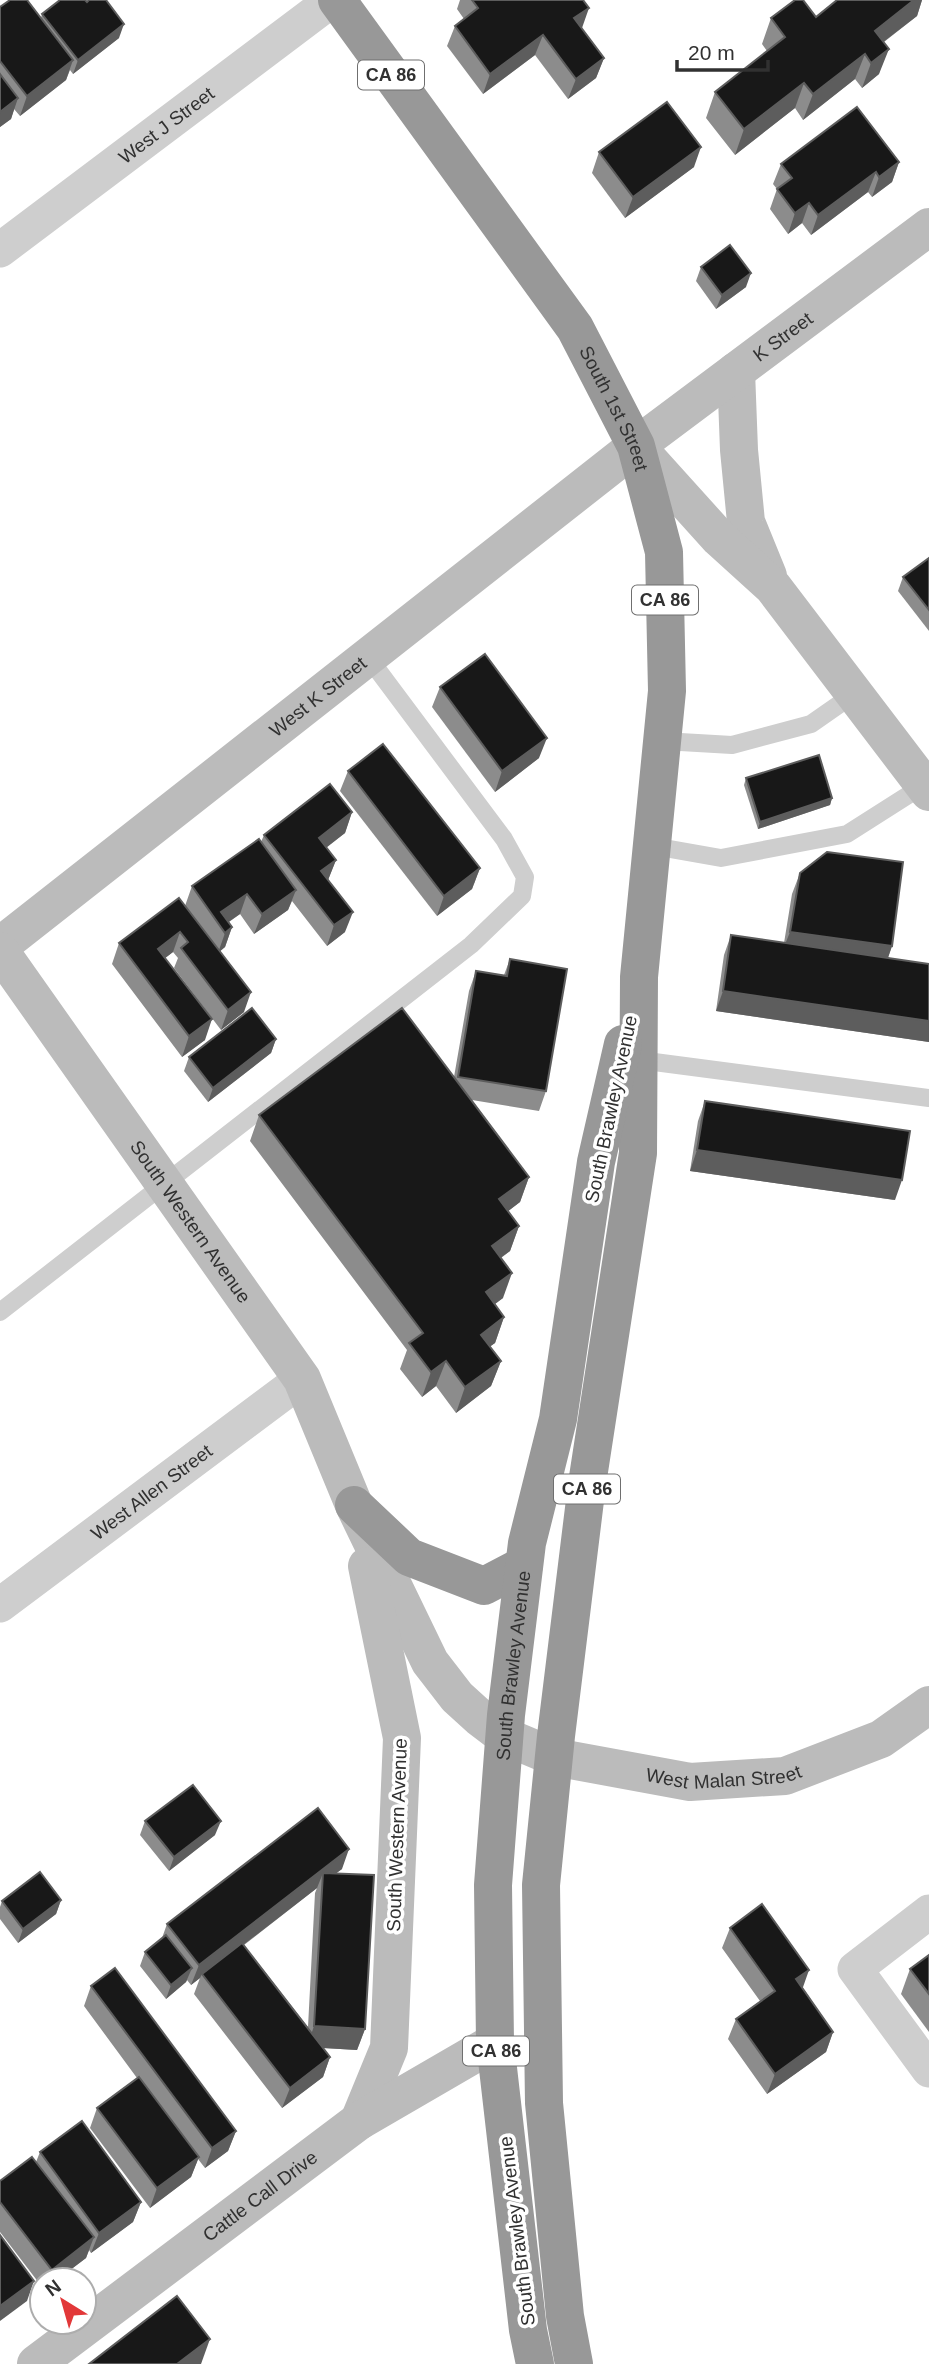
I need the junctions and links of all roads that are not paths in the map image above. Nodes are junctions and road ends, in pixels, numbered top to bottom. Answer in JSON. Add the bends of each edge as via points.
{"nodes":[{"id":1,"x":335,"y":0,"type":"edge"},
{"id":2,"x":929,"y":227,"type":"edge"},
{"id":3,"x":0,"y":250,"type":"edge"},
{"id":4,"x":736,"y":371,"type":"junction"},
{"id":5,"x":636,"y":446,"type":"junction"},
{"id":6,"x":773,"y":587,"type":"junction"},
{"id":7,"x":368,"y":657,"type":"junction"},
{"id":8,"x":854,"y":694,"type":"junction"},
{"id":9,"x":663,"y":741,"type":"junction"},
{"id":10,"x":926,"y":788,"type":"edge"},
{"id":11,"x":653,"y":846,"type":"junction"},
{"id":12,"x":0,"y":949,"type":"edge"},
{"id":13,"x":639,"y":977,"type":"junction"},
{"id":14,"x":639,"y":1060,"type":"junction"},
{"id":15,"x":929,"y":1098,"type":"edge"},
{"id":16,"x":165,"y":1185,"type":"junction"},
{"id":17,"x":0,"y":1312,"type":"edge"},
{"id":18,"x":302,"y":1379,"type":"junction"},
{"id":19,"x":354,"y":1505,"type":"junction"},
{"id":20,"x":524,"y":1565,"type":"junction"},
{"id":21,"x":0,"y":1605,"type":"edge"},
{"id":22,"x":929,"y":1705,"type":"edge"},
{"id":23,"x":505,"y":1736,"type":"junction"},
{"id":24,"x":554,"y":1757,"type":"junction"},
{"id":25,"x":929,"y":1912,"type":"edge"},
{"id":26,"x":495,"y":2042,"type":"junction"},
{"id":27,"x":929,"y":2070,"type":"edge"},
{"id":28,"x":359,"y":2122,"type":"junction"},
{"id":29,"x":36,"y":2364,"type":"edge"},
{"id":30,"x":536,"y":2364,"type":"edge"},
{"id":31,"x":574,"y":2364,"type":"edge"}],
"edges":[{"from":1,"to":3,"type":"street","name":"West J Street"},
{"from":1,"to":5,"type":"highway","name":"South 1st Street","number":"CA 86","via":[[575,328]]},
{"from":2,"to":4,"type":"street","name":"K Street"},
{"from":4,"to":5,"type":"street","name":"K Street"},
{"from":4,"to":6,"type":"street","via":[[746,522]]},
{"from":5,"to":6,"type":"street","name":"South 1st Street","via":[[719,538]]},
{"from":5,"to":7,"type":"street","name":"West K Street"},
{"from":5,"to":9,"type":"highway","name":"South Brawley Avenue","number":"CA 86","via":[[664,552],[667,691]]},
{"from":6,"to":8,"type":"street","name":"South 1st Street"},
{"from":7,"to":12,"type":"street","name":"West K Street"},
{"from":7,"to":16,"type":"lane","via":[[504,839],[525,877],[522,896],[471,945]]},
{"from":8,"to":9,"type":"lane","via":[[811,724],[732,745]]},
{"from":8,"to":10,"type":"street","name":"South 1st Street"},
{"from":9,"to":11,"type":"highway","name":"South Brawley Avenue","number":"CA 86"},
{"from":10,"to":11,"type":"lane","via":[[847,834],[721,859]]},
{"from":11,"to":13,"type":"highway","name":"South Brawley Avenue","number":"CA 86"},
{"from":12,"to":16,"type":"street","name":"South Western Avenue"},
{"from":13,"to":14,"type":"highway","name":"South Brawley Avenue","number":"CA 86"},
{"from":13,"to":20,"type":"highway","name":"South Brawley Avenue","number":"CA 86","via":[[596,1162],[558,1419]]},
{"from":14,"to":15,"type":"lane"},
{"from":14,"to":24,"type":"highway","name":"South Brawley Avenue","number":"CA 86","via":[[638,1153],[587,1484]]},
{"from":16,"to":17,"type":"lane"},
{"from":16,"to":18,"type":"street","name":"South Western Avenue"},
{"from":18,"to":19,"type":"street","name":"South Western Avenue"},
{"from":18,"to":21,"type":"street","name":"West Allen Street"},
{"from":19,"to":20,"type":"highway","via":[[409,1557],[484,1586]]},
{"from":19,"to":23,"type":"street","name":"South Western Avenue","via":[[430,1662],[457,1697]]},
{"from":19,"to":28,"type":"street","name":"South Western Avenue","via":[[402,1738],[389,2048]]},
{"from":20,"to":23,"type":"highway","name":"South Brawley Avenue","number":"CA 86"},
{"from":22,"to":24,"type":"street","name":"West Malan Street","via":[[881,1739],[785,1776],[690,1782]]},
{"from":23,"to":24,"type":"street","name":"West Malan Street"},
{"from":23,"to":26,"type":"highway","name":"South Brawley Avenue","number":"CA 86","via":[[493,1885]]},
{"from":24,"to":31,"type":"highway","name":"South Brawley Avenue","number":"CA 86","via":[[541,1885],[544,2103]]},
{"from":25,"to":27,"type":"street","via":[[855,1969]]},
{"from":26,"to":28,"type":"street","name":"Cattle Call Drive"},
{"from":26,"to":30,"type":"highway","name":"South Brawley Avenue","number":"CA 86","via":[[528,2330]]},
{"from":28,"to":29,"type":"street","name":"Cattle Call Drive"}]}
